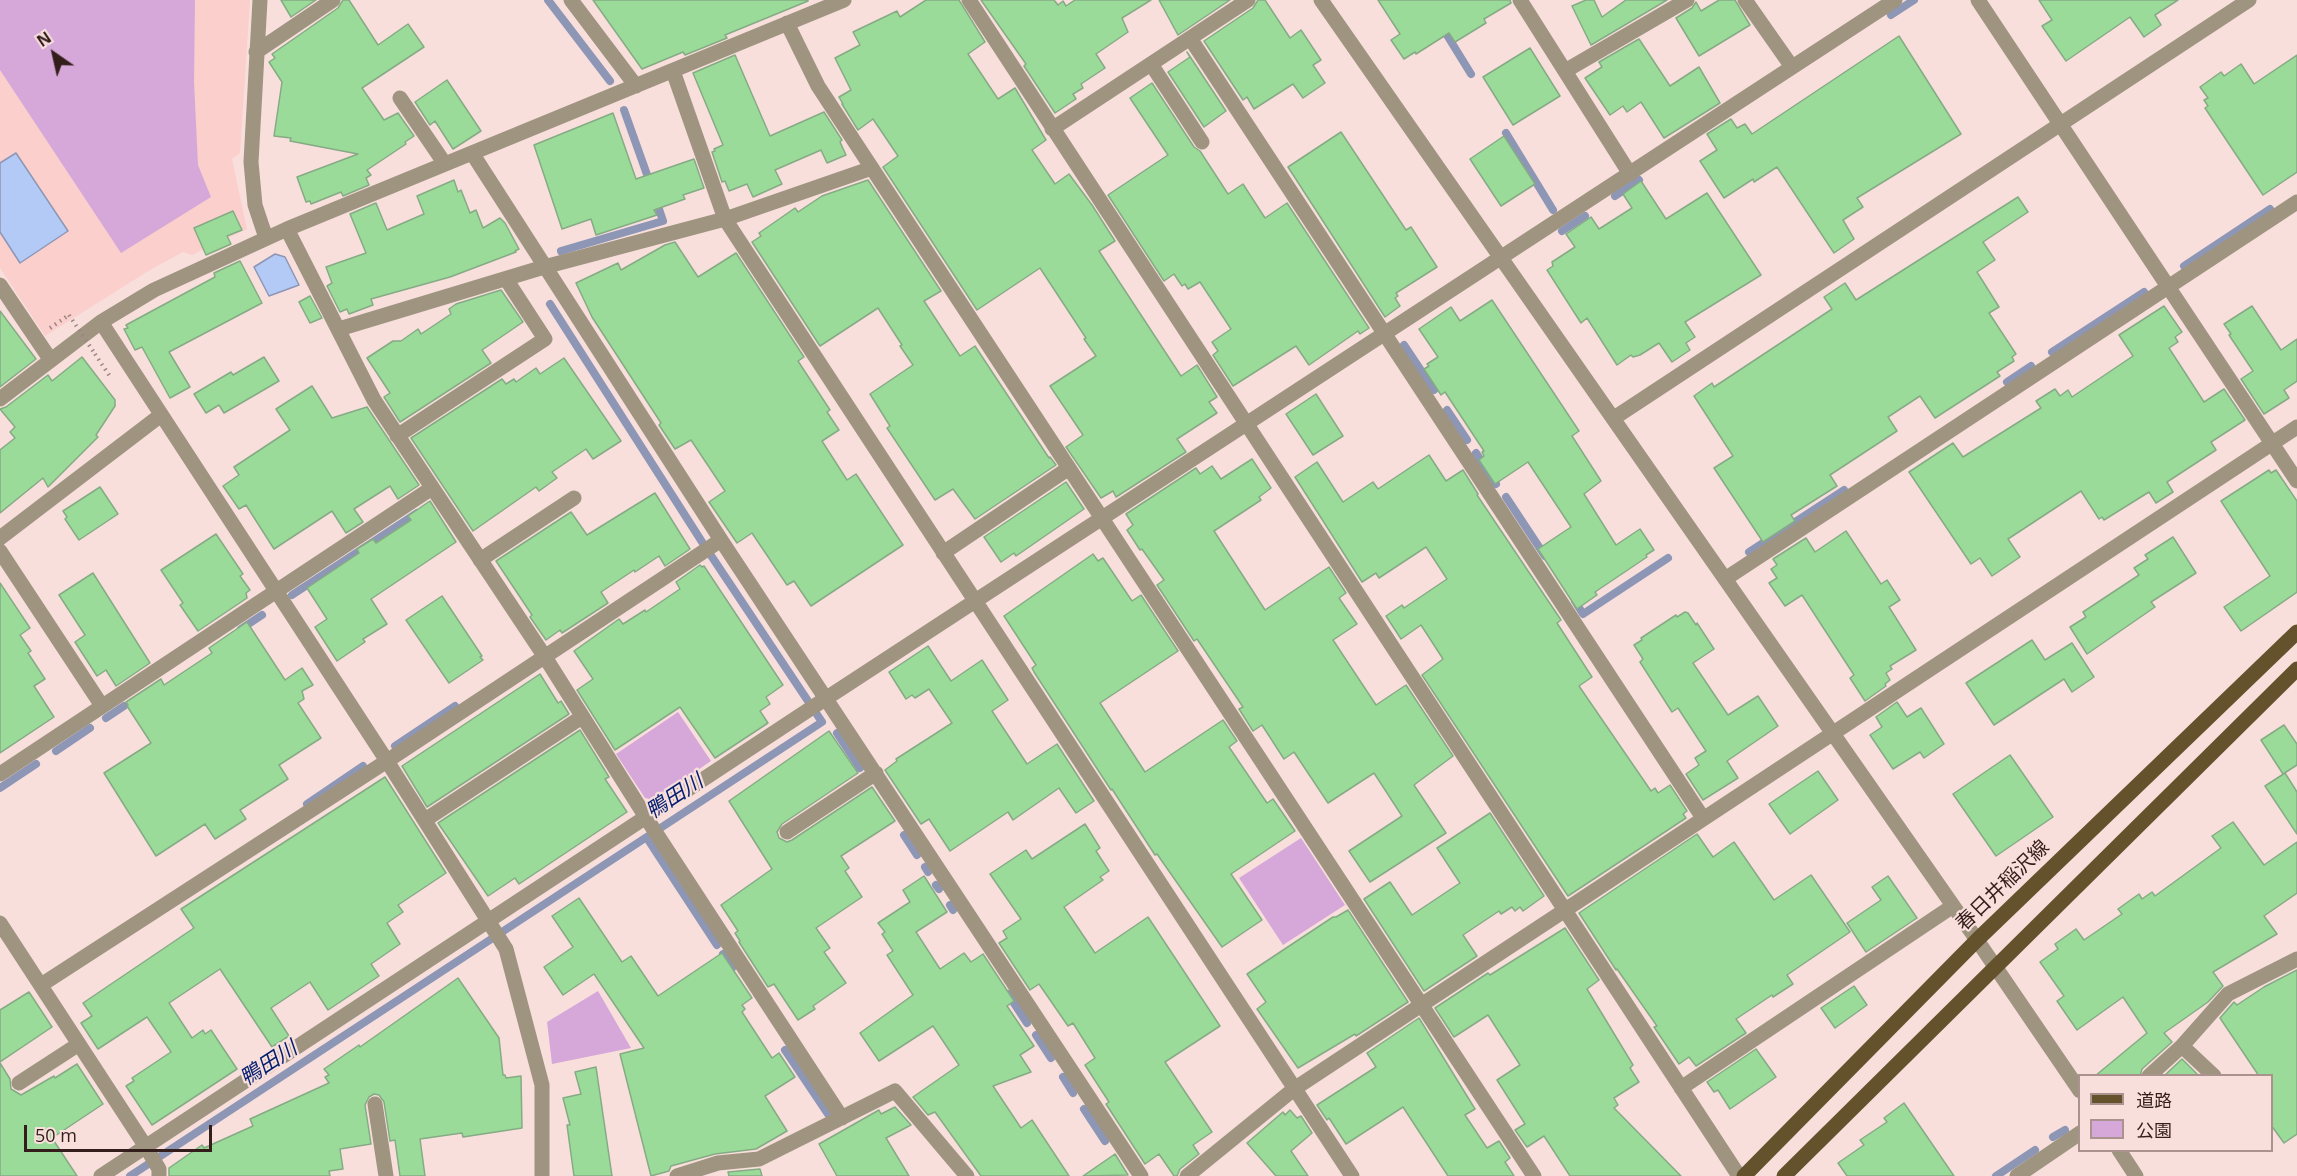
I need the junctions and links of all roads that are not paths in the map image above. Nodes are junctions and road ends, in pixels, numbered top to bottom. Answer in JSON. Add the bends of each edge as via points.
{"nodes":[{"id":1,"x":260,"y":0,"type":"edge"},
{"id":2,"x":333,"y":0,"type":"edge"},
{"id":3,"x":571,"y":0,"type":"edge"},
{"id":4,"x":844,"y":0,"type":"edge"},
{"id":5,"x":969,"y":0,"type":"edge"},
{"id":6,"x":1248,"y":0,"type":"edge"},
{"id":7,"x":1321,"y":0,"type":"edge"},
{"id":8,"x":1520,"y":0,"type":"edge"},
{"id":9,"x":1687,"y":0,"type":"edge"},
{"id":10,"x":1745,"y":0,"type":"edge"},
{"id":11,"x":1895,"y":0,"type":"edge"},
{"id":12,"x":1978,"y":0,"type":"edge"},
{"id":13,"x":2249,"y":0,"type":"edge"},
{"id":14,"x":787,"y":23,"type":"junction"},
{"id":15,"x":1190,"y":38,"type":"junction"},
{"id":16,"x":256,"y":52,"type":"junction"},
{"id":17,"x":1151,"y":64,"type":"junction"},
{"id":18,"x":1792,"y":68,"type":"junction"},
{"id":19,"x":673,"y":70,"type":"junction"},
{"id":20,"x":1565,"y":71,"type":"junction"},
{"id":21,"x":636,"y":86,"type":"junction"},
{"id":22,"x":400,"y":98,"type":"dead end"},
{"id":23,"x":2060,"y":124,"type":"junction"},
{"id":24,"x":1052,"y":129,"type":"junction"},
{"id":25,"x":1202,"y":142,"type":"dead end"},
{"id":26,"x":472,"y":153,"type":"junction"},
{"id":27,"x":445,"y":164,"type":"junction"},
{"id":28,"x":872,"y":168,"type":"junction"},
{"id":29,"x":1630,"y":174,"type":"junction"},
{"id":30,"x":2297,"y":202,"type":"edge"},
{"id":31,"x":725,"y":219,"type":"junction"},
{"id":32,"x":287,"y":229,"type":"junction"},
{"id":33,"x":266,"y":238,"type":"junction"},
{"id":34,"x":1502,"y":257,"type":"junction"},
{"id":35,"x":544,"y":267,"type":"junction"},
{"id":36,"x":506,"y":279,"type":"junction"},
{"id":37,"x":0,"y":285,"type":"edge"},
{"id":38,"x":2168,"y":287,"type":"junction"},
{"id":39,"x":101,"y":322,"type":"junction"},
{"id":40,"x":339,"y":329,"type":"junction"},
{"id":41,"x":1384,"y":334,"type":"junction"},
{"id":42,"x":50,"y":359,"type":"junction"},
{"id":43,"x":0,"y":399,"type":"edge"},
{"id":44,"x":161,"y":415,"type":"junction"},
{"id":45,"x":1614,"y":418,"type":"junction"},
{"id":46,"x":1246,"y":425,"type":"junction"},
{"id":47,"x":2297,"y":427,"type":"edge"},
{"id":48,"x":397,"y":436,"type":"junction"},
{"id":49,"x":2272,"y":444,"type":"junction"},
{"id":50,"x":1070,"y":468,"type":"junction"},
{"id":51,"x":2297,"y":482,"type":"edge"},
{"id":52,"x":432,"y":488,"type":"junction"},
{"id":53,"x":574,"y":498,"type":"dead end"},
{"id":54,"x":1103,"y":519,"type":"junction"},
{"id":55,"x":0,"y":537,"type":"edge"},
{"id":56,"x":711,"y":546,"type":"junction"},
{"id":57,"x":0,"y":551,"type":"edge"},
{"id":58,"x":943,"y":553,"type":"junction"},
{"id":59,"x":480,"y":560,"type":"junction"},
{"id":60,"x":1725,"y":579,"type":"junction"},
{"id":61,"x":277,"y":592,"type":"junction"},
{"id":62,"x":975,"y":602,"type":"junction"},
{"id":63,"x":2297,"y":632,"type":"edge"},
{"id":64,"x":545,"y":657,"type":"junction"},
{"id":65,"x":2297,"y":669,"type":"edge"},
{"id":66,"x":102,"y":706,"type":"junction"},
{"id":67,"x":816,"y":706,"type":"junction"},
{"id":68,"x":582,"y":717,"type":"junction"},
{"id":69,"x":1831,"y":733,"type":"junction"},
{"id":70,"x":387,"y":761,"type":"junction"},
{"id":71,"x":876,"y":773,"type":"junction"},
{"id":72,"x":0,"y":774,"type":"edge"},
{"id":73,"x":1703,"y":818,"type":"junction"},
{"id":74,"x":425,"y":820,"type":"junction"},
{"id":75,"x":654,"y":830,"type":"junction"},
{"id":76,"x":788,"y":832,"type":"dead end"},
{"id":77,"x":1953,"y":906,"type":"junction"},
{"id":78,"x":1565,"y":911,"type":"junction"},
{"id":79,"x":0,"y":923,"type":"edge"},
{"id":80,"x":493,"y":927,"type":"junction"},
{"id":81,"x":1977,"y":940,"type":"junction"},
{"id":82,"x":2297,"y":959,"type":"edge"},
{"id":83,"x":1996,"y":966,"type":"junction"},
{"id":84,"x":41,"y":985,"type":"junction"},
{"id":85,"x":1421,"y":1005,"type":"junction"},
{"id":86,"x":79,"y":1044,"type":"junction"},
{"id":87,"x":2182,"y":1046,"type":"junction"},
{"id":88,"x":2151,"y":1074,"type":"edge"},
{"id":89,"x":2212,"y":1074,"type":"edge"},
{"id":90,"x":19,"y":1083,"type":"dead end"},
{"id":91,"x":1681,"y":1088,"type":"junction"},
{"id":92,"x":1294,"y":1089,"type":"junction"},
{"id":93,"x":2078,"y":1089,"type":"edge"},
{"id":94,"x":375,"y":1104,"type":"dead end"},
{"id":95,"x":842,"y":1118,"type":"junction"},
{"id":96,"x":2078,"y":1134,"type":"edge"},
{"id":97,"x":2120,"y":1152,"type":"edge"},
{"id":98,"x":154,"y":1162,"type":"edge"},
{"id":99,"x":101,"y":1176,"type":"edge"},
{"id":100,"x":386,"y":1176,"type":"edge"},
{"id":101,"x":542,"y":1176,"type":"edge"},
{"id":102,"x":677,"y":1176,"type":"edge"},
{"id":103,"x":967,"y":1176,"type":"edge"},
{"id":104,"x":1141,"y":1176,"type":"edge"},
{"id":105,"x":1187,"y":1176,"type":"edge"},
{"id":106,"x":1352,"y":1176,"type":"edge"},
{"id":107,"x":1534,"y":1176,"type":"edge"},
{"id":108,"x":1739,"y":1176,"type":"edge"},
{"id":109,"x":1744,"y":1176,"type":"edge"},
{"id":110,"x":1784,"y":1176,"type":"edge"},
{"id":111,"x":2017,"y":1176,"type":"edge"},
{"id":112,"x":2136,"y":1176,"type":"edge"}],
"edges":[{"from":1,"to":16,"type":"street"},
{"from":2,"to":16,"type":"street"},
{"from":3,"to":21,"type":"street"},
{"from":4,"to":14,"type":"street"},
{"from":5,"to":24,"type":"street"},
{"from":6,"to":15,"type":"street"},
{"from":7,"to":34,"type":"street"},
{"from":8,"to":20,"type":"street"},
{"from":9,"to":20,"type":"street"},
{"from":10,"to":18,"type":"street"},
{"from":11,"to":18,"type":"street"},
{"from":12,"to":23,"type":"street"},
{"from":13,"to":23,"type":"street"},
{"from":14,"to":19,"type":"street"},
{"from":14,"to":28,"type":"street","via":[[818,86]]},
{"from":15,"to":17,"type":"street"},
{"from":15,"to":41,"type":"street"},
{"from":16,"to":33,"type":"street","via":[[251,162],[255,205]]},
{"from":17,"to":24,"type":"street"},
{"from":17,"to":25,"type":"street"},
{"from":18,"to":29,"type":"street"},
{"from":19,"to":21,"type":"street"},
{"from":19,"to":31,"type":"street"},
{"from":20,"to":29,"type":"street"},
{"from":21,"to":26,"type":"street"},
{"from":22,"to":27,"type":"street"},
{"from":23,"to":38,"type":"street"},
{"from":23,"to":45,"type":"street"},
{"from":24,"to":46,"type":"street"},
{"from":26,"to":27,"type":"street"},
{"from":26,"to":35,"type":"street"},
{"from":27,"to":32,"type":"street"},
{"from":28,"to":31,"type":"street"},
{"from":28,"to":50,"type":"street"},
{"from":29,"to":34,"type":"street"},
{"from":30,"to":38,"type":"street"},
{"from":31,"to":35,"type":"street"},
{"from":31,"to":58,"type":"street"},
{"from":32,"to":33,"type":"street"},
{"from":32,"to":40,"type":"street"},
{"from":33,"to":39,"type":"street","via":[[154,290]]},
{"from":34,"to":41,"type":"street"},
{"from":34,"to":45,"type":"street"},
{"from":35,"to":36,"type":"street"},
{"from":35,"to":56,"type":"street"},
{"from":36,"to":40,"type":"street"},
{"from":36,"to":48,"type":"street","via":[[545,339]]},
{"from":37,"to":42,"type":"street"},
{"from":38,"to":49,"type":"street"},
{"from":38,"to":60,"type":"street"},
{"from":39,"to":42,"type":"street"},
{"from":39,"to":44,"type":"street"},
{"from":40,"to":48,"type":"street","via":[[374,400]]},
{"from":41,"to":46,"type":"street"},
{"from":41,"to":73,"type":"street"},
{"from":42,"to":43,"type":"street"},
{"from":44,"to":55,"type":"street"},
{"from":44,"to":61,"type":"street"},
{"from":45,"to":60,"type":"street"},
{"from":46,"to":54,"type":"street"},
{"from":46,"to":78,"type":"street"},
{"from":47,"to":49,"type":"street"},
{"from":48,"to":52,"type":"street"},
{"from":49,"to":51,"type":"street"},
{"from":49,"to":69,"type":"street"},
{"from":50,"to":54,"type":"street"},
{"from":50,"to":58,"type":"street"},
{"from":52,"to":59,"type":"street"},
{"from":52,"to":61,"type":"street"},
{"from":53,"to":59,"type":"street"},
{"from":54,"to":62,"type":"street"},
{"from":54,"to":85,"type":"street"},
{"from":56,"to":64,"type":"street"},
{"from":56,"to":67,"type":"street"},
{"from":57,"to":66,"type":"street"},
{"from":58,"to":62,"type":"street"},
{"from":59,"to":64,"type":"street"},
{"from":60,"to":69,"type":"street"},
{"from":61,"to":66,"type":"street"},
{"from":61,"to":70,"type":"street"},
{"from":62,"to":67,"type":"street"},
{"from":62,"to":92,"type":"street"},
{"from":63,"to":81,"type":"main road","name":"春日井稲沢線"},
{"from":64,"to":68,"type":"street"},
{"from":64,"to":70,"type":"street"},
{"from":65,"to":83,"type":"main road"},
{"from":66,"to":72,"type":"street"},
{"from":67,"to":71,"type":"street"},
{"from":67,"to":75,"type":"street"},
{"from":68,"to":74,"type":"street"},
{"from":68,"to":75,"type":"street"},
{"from":69,"to":73,"type":"street"},
{"from":69,"to":77,"type":"street"},
{"from":70,"to":74,"type":"street"},
{"from":70,"to":84,"type":"street"},
{"from":71,"to":76,"type":"street"},
{"from":71,"to":104,"type":"street"},
{"from":73,"to":78,"type":"street"},
{"from":74,"to":80,"type":"street"},
{"from":75,"to":80,"type":"street"},
{"from":75,"to":95,"type":"street"},
{"from":77,"to":81,"type":"street"},
{"from":77,"to":91,"type":"street"},
{"from":78,"to":85,"type":"street"},
{"from":78,"to":91,"type":"street"},
{"from":79,"to":84,"type":"street"},
{"from":80,"to":98,"type":"street"},
{"from":80,"to":101,"type":"street","via":[[506,949],[542,1085]]},
{"from":81,"to":83,"type":"street"},
{"from":81,"to":109,"type":"main road","name":"春日井稲沢線"},
{"from":82,"to":87,"type":"street","via":[[2228,994]]},
{"from":83,"to":93,"type":"street"},
{"from":83,"to":110,"type":"main road"},
{"from":84,"to":86,"type":"street"},
{"from":85,"to":92,"type":"street"},
{"from":85,"to":107,"type":"street"},
{"from":86,"to":90,"type":"street"},
{"from":86,"to":98,"type":"street"},
{"from":87,"to":88,"type":"street"},
{"from":87,"to":89,"type":"street"},
{"from":91,"to":108,"type":"street"},
{"from":92,"to":105,"type":"street"},
{"from":92,"to":106,"type":"street"},
{"from":94,"to":100,"type":"street"},
{"from":95,"to":102,"type":"street","via":[[759,1159],[718,1163]]},
{"from":95,"to":103,"type":"street","via":[[895,1091]]},
{"from":96,"to":111,"type":"street"},
{"from":97,"to":112,"type":"street"},
{"from":98,"to":99,"type":"street"}]}
